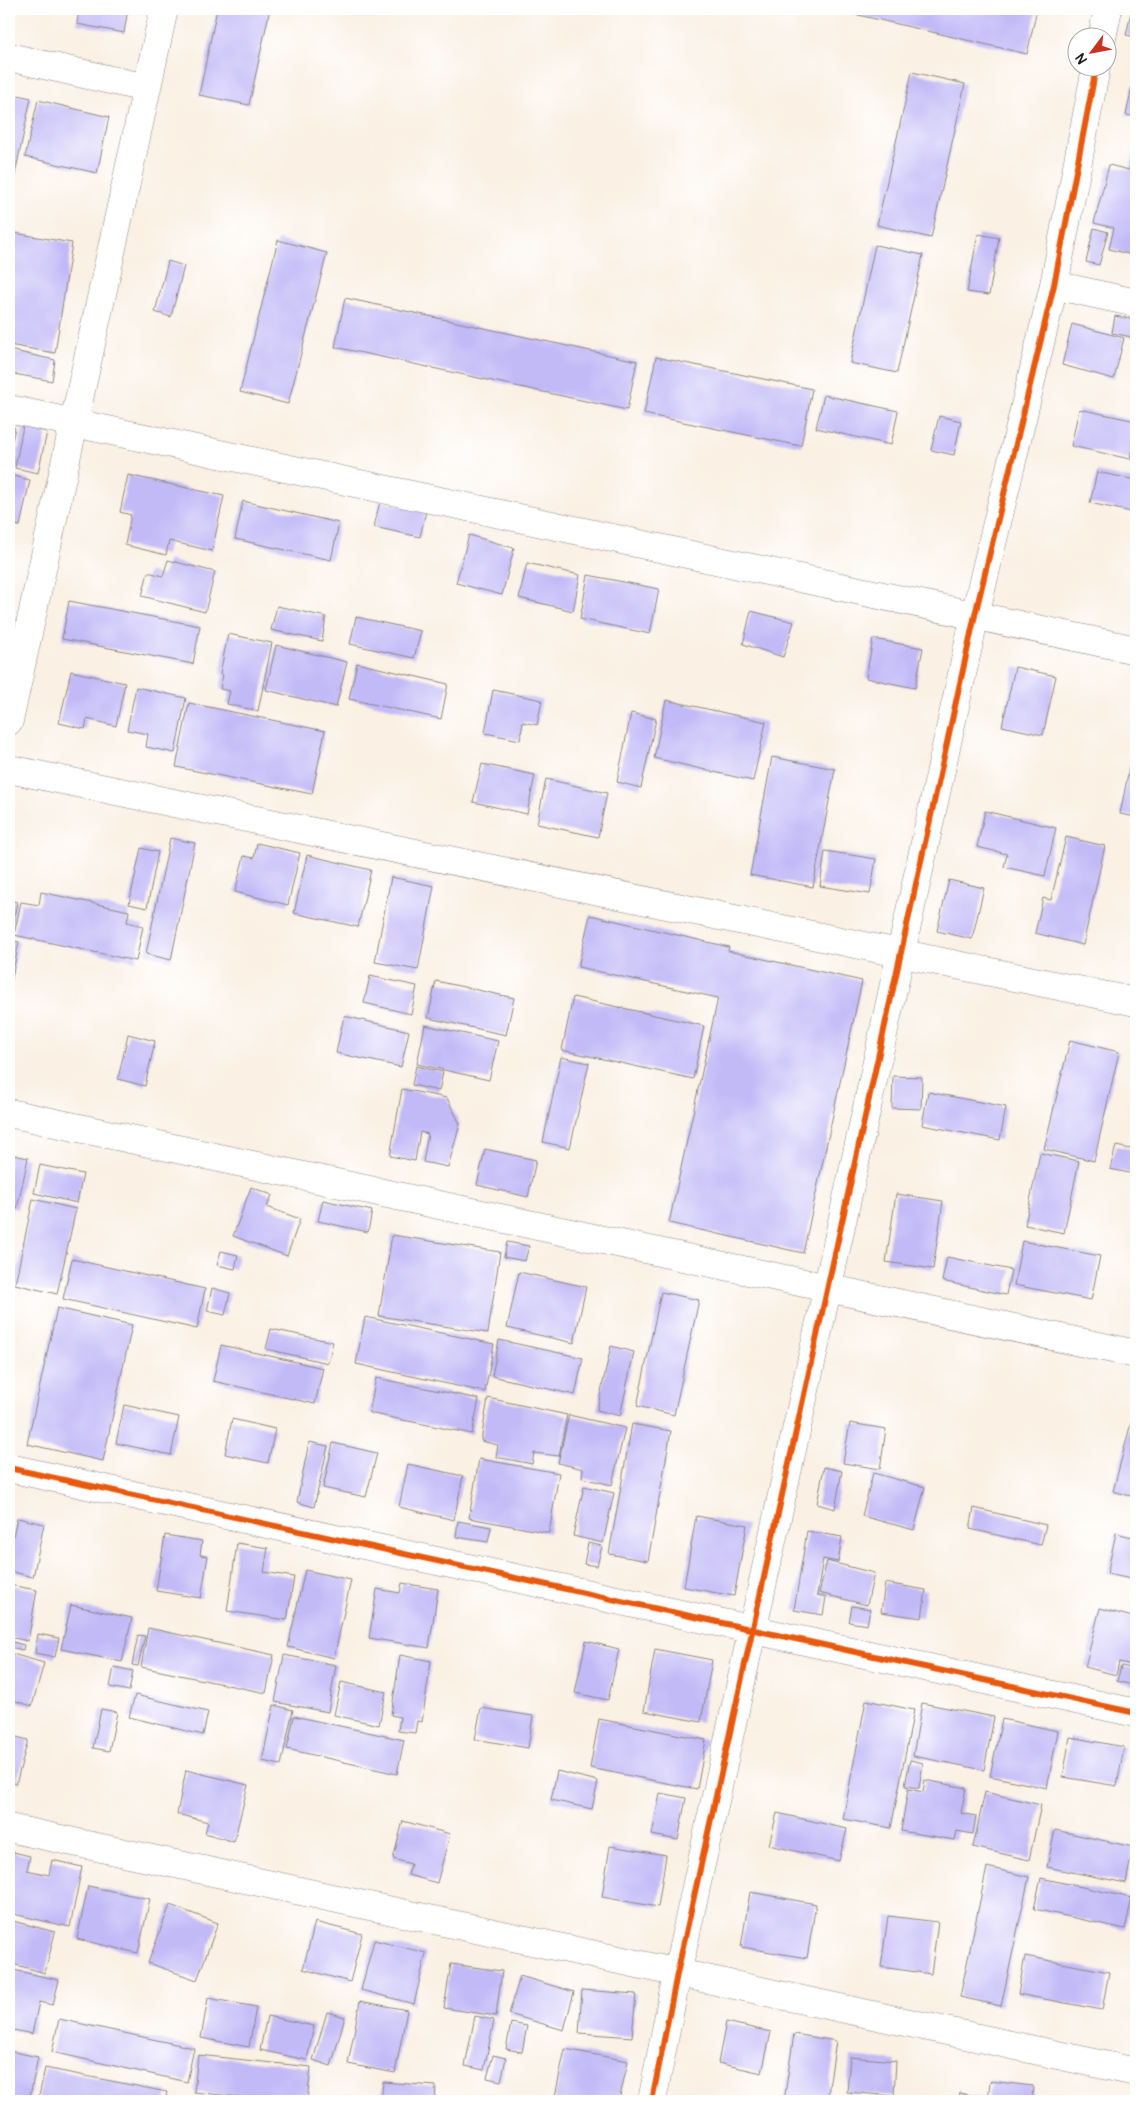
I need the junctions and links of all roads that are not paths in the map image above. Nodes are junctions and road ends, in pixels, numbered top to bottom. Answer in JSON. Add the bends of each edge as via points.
{"nodes":[{"id":1,"x":164,"y":9,"type":"edge"},
{"id":2,"x":1108,"y":9,"type":"edge"},
{"id":3,"x":1104,"y":28,"type":"edge"},
{"id":4,"x":9,"y":57,"type":"edge"},
{"id":5,"x":1094,"y":78,"type":"edge"},
{"id":6,"x":146,"y":88,"type":"junction"},
{"id":7,"x":1054,"y":285,"type":"junction"},
{"id":8,"x":1136,"y":303,"type":"edge"},
{"id":9,"x":9,"y":409,"type":"edge"},
{"id":10,"x":75,"y":423,"type":"junction"},
{"id":11,"x":975,"y":615,"type":"junction"},
{"id":12,"x":1136,"y":650,"type":"edge"},
{"id":13,"x":9,"y":721,"type":"edge"},
{"id":14,"x":9,"y":769,"type":"edge"},
{"id":15,"x":901,"y":952,"type":"junction"},
{"id":16,"x":1136,"y":1002,"type":"edge"},
{"id":17,"x":9,"y":1113,"type":"edge"},
{"id":18,"x":828,"y":1288,"type":"junction"},
{"id":19,"x":1136,"y":1354,"type":"edge"},
{"id":20,"x":9,"y":1468,"type":"edge"},
{"id":21,"x":753,"y":1632,"type":"junction"},
{"id":22,"x":1136,"y":1713,"type":"edge"},
{"id":23,"x":9,"y":1828,"type":"edge"},
{"id":24,"x":677,"y":1974,"type":"junction"},
{"id":25,"x":1136,"y":2072,"type":"edge"},
{"id":26,"x":652,"y":2101,"type":"edge"}],
"edges":[{"from":1,"to":6,"type":"street"},
{"from":2,"to":3,"type":"street"},
{"from":4,"to":6,"type":"street"},
{"from":5,"to":7,"type":"street"},
{"from":6,"to":10,"type":"street"},
{"from":7,"to":8,"type":"street"},
{"from":7,"to":11,"type":"street"},
{"from":9,"to":10,"type":"street"},
{"from":10,"to":11,"type":"street"},
{"from":10,"to":13,"type":"street"},
{"from":11,"to":12,"type":"street"},
{"from":11,"to":15,"type":"street"},
{"from":14,"to":15,"type":"street"},
{"from":15,"to":16,"type":"street"},
{"from":15,"to":18,"type":"street"},
{"from":17,"to":18,"type":"street"},
{"from":18,"to":19,"type":"street"},
{"from":18,"to":21,"type":"street"},
{"from":20,"to":21,"type":"street"},
{"from":21,"to":22,"type":"street"},
{"from":21,"to":24,"type":"street"},
{"from":23,"to":24,"type":"street"},
{"from":24,"to":25,"type":"street"},
{"from":24,"to":26,"type":"street"}]}
